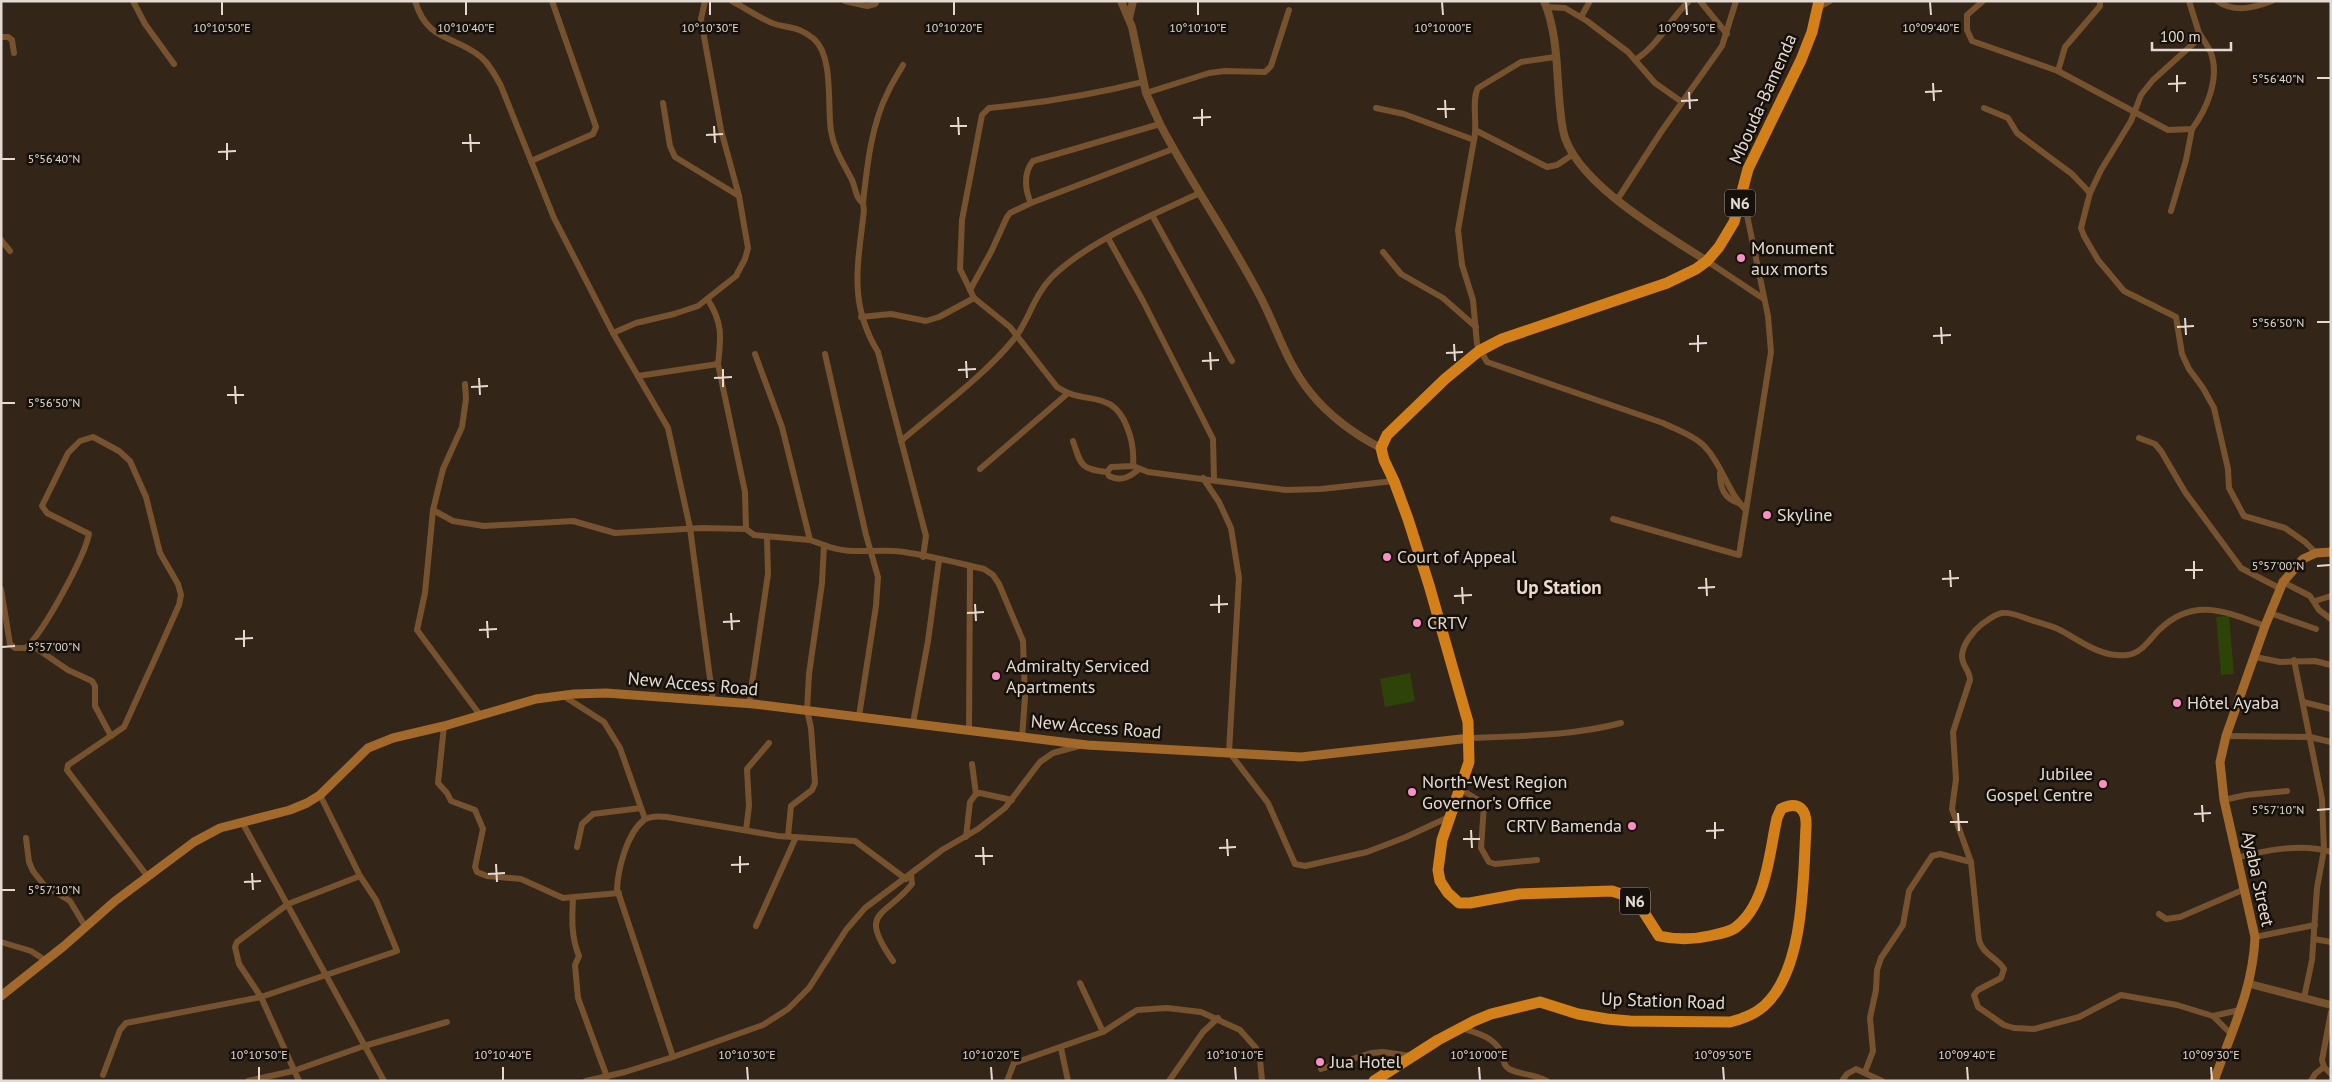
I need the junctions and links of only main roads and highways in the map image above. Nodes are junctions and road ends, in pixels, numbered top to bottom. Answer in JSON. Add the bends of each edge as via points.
{"nodes":[{"id":1,"x":1819,"y":4,"type":"edge"},
{"id":2,"x":1381,"y":448,"type":"joint"},
{"id":3,"x":2331,"y":552,"type":"edge"},
{"id":4,"x":1470,"y":738,"type":"junction"},
{"id":5,"x":1,"y":996,"type":"edge"},
{"id":6,"x":1374,"y":1081,"type":"edge"},
{"id":7,"x":2214,"y":1081,"type":"edge"}],
"edges":[{"from":1,"to":2,"type":"highway","name":"Mbouda-Bamenda","number":"N6","via":[[1801,60],[1748,169],[1727,234],[1707,262],[1667,283],[1502,338],[1479,351],[1408,413],[1387,435]]},
{"from":2,"to":4,"type":"highway","name":"Up Station Road","number":"N6","via":[[1435,603],[1463,701]]},
{"from":3,"to":7,"type":"main road","name":"Ayaba Street","via":[[2316,553],[2303,560],[2281,585],[2226,736],[2220,762],[2224,800],[2255,936],[2250,984]]},
{"from":4,"to":5,"type":"main road","name":"New Access Road","via":[[1310,756],[1087,745],[806,710],[606,693],[536,699],[393,738],[368,748],[320,795],[290,810],[220,828],[194,842],[84,926]]},
{"from":4,"to":6,"type":"highway","name":"Up Station Road","number":"N6","via":[[1470,762],[1442,840],[1438,870],[1440,881],[1458,903],[1470,904],[1519,894],[1612,891],[1638,903],[1660,936],[1694,940],[1725,932],[1735,927],[1758,897],[1777,818],[1781,810],[1795,806],[1806,816],[1803,893],[1797,938],[1777,990],[1764,1006],[1744,1018],[1730,1022],[1630,1021],[1578,1014],[1540,1002],[1491,1014],[1460,1028]]}]}
